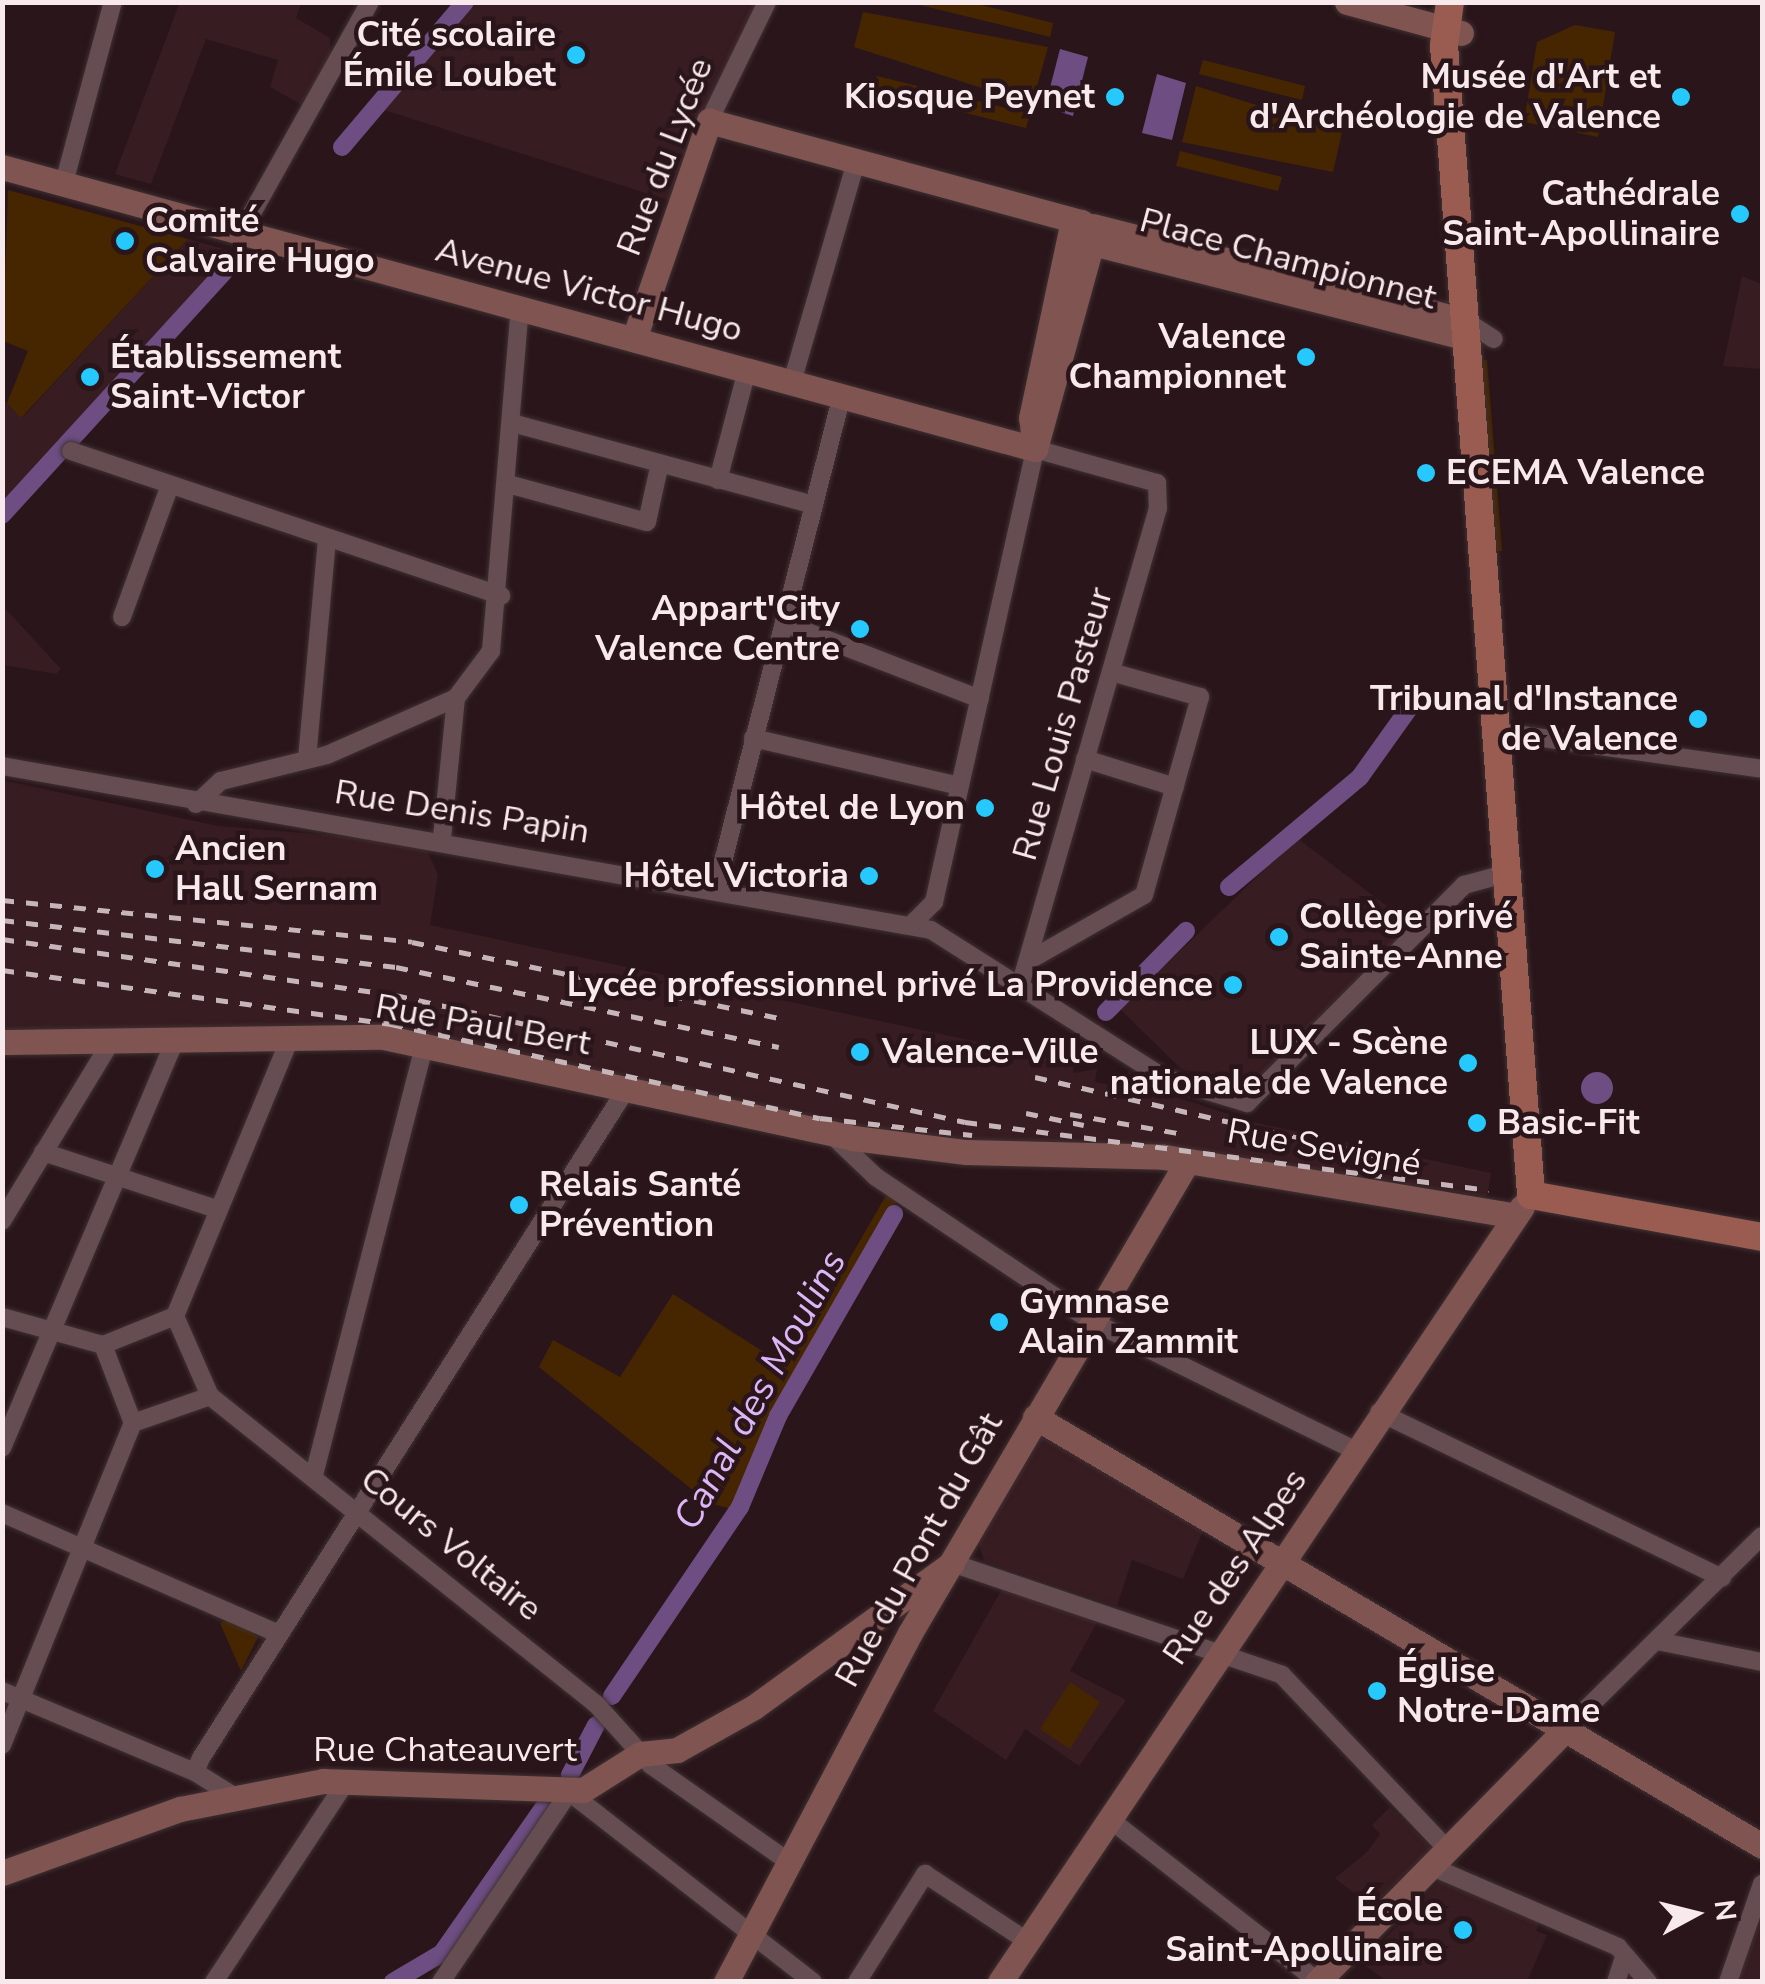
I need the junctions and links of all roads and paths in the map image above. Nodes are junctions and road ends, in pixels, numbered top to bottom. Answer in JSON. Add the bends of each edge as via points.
{"nodes":[{"id":1,"x":113,"y":2,"type":"edge"},
{"id":2,"x":370,"y":2,"type":"edge"},
{"id":3,"x":767,"y":2,"type":"edge"},
{"id":4,"x":1347,"y":2,"type":"edge"},
{"id":5,"x":1468,"y":2,"type":"edge"},
{"id":6,"x":1450,"y":17,"type":"edge"},
{"id":7,"x":710,"y":121,"type":"junction"},
{"id":8,"x":856,"y":161,"type":"junction"},
{"id":9,"x":2,"y":167,"type":"edge"},
{"id":10,"x":64,"y":183,"type":"junction"},
{"id":11,"x":242,"y":232,"type":"junction"},
{"id":12,"x":1086,"y":235,"type":"junction"},
{"id":13,"x":1461,"y":257,"type":"junction"},
{"id":14,"x":1415,"y":305,"type":"junction"},
{"id":15,"x":520,"y":308,"type":"junction"},
{"id":16,"x":1476,"y":333,"type":"junction"},
{"id":17,"x":634,"y":339,"type":"junction"},
{"id":18,"x":748,"y":370,"type":"junction"},
{"id":19,"x":792,"y":382,"type":"junction"},
{"id":20,"x":842,"y":395,"type":"junction"},
{"id":21,"x":512,"y":424,"type":"junction"},
{"id":22,"x":1035,"y":449,"type":"junction"},
{"id":23,"x":71,"y":451,"type":"dead end"},
{"id":24,"x":660,"y":463,"type":"junction"},
{"id":25,"x":718,"y":480,"type":"junction"},
{"id":26,"x":1157,"y":483,"type":"joint"},
{"id":27,"x":508,"y":484,"type":"junction"},
{"id":28,"x":170,"y":486,"type":"junction"},
{"id":29,"x":814,"y":505,"type":"junction"},
{"id":30,"x":327,"y":540,"type":"junction"},
{"id":31,"x":501,"y":596,"type":"junction"},
{"id":32,"x":122,"y":617,"type":"dead end"},
{"id":33,"x":784,"y":623,"type":"junction"},
{"id":34,"x":1111,"y":672,"type":"junction"},
{"id":35,"x":456,"y":698,"type":"junction"},
{"id":36,"x":980,"y":699,"type":"junction"},
{"id":37,"x":1500,"y":732,"type":"junction"},
{"id":38,"x":753,"y":738,"type":"junction"},
{"id":39,"x":307,"y":759,"type":"junction"},
{"id":40,"x":1086,"y":759,"type":"junction"},
{"id":41,"x":2,"y":766,"type":"edge"},
{"id":42,"x":1762,"y":769,"type":"edge"},
{"id":43,"x":960,"y":786,"type":"junction"},
{"id":44,"x":1175,"y":787,"type":"junction"},
{"id":45,"x":196,"y":804,"type":"junction"},
{"id":46,"x":442,"y":838,"type":"junction"},
{"id":47,"x":1512,"y":872,"type":"junction"},
{"id":48,"x":716,"y":888,"type":"junction"},
{"id":49,"x":934,"y":902,"type":"junction"},
{"id":50,"x":910,"y":924,"type":"junction"},
{"id":51,"x":949,"y":938,"type":"junction"},
{"id":52,"x":1034,"y":957,"type":"junction"},
{"id":53,"x":1022,"y":980,"type":"junction"},
{"id":54,"x":290,"y":1036,"type":"junction"},
{"id":55,"x":176,"y":1038,"type":"junction"},
{"id":56,"x":112,"y":1040,"type":"junction"},
{"id":57,"x":2,"y":1042,"type":"edge"},
{"id":58,"x":425,"y":1043,"type":"junction"},
{"id":59,"x":626,"y":1088,"type":"junction"},
{"id":60,"x":826,"y":1133,"type":"junction"},
{"id":61,"x":44,"y":1152,"type":"junction"},
{"id":62,"x":1188,"y":1162,"type":"junction"},
{"id":63,"x":116,"y":1180,"type":"junction"},
{"id":64,"x":1521,"y":1205,"type":"junction"},
{"id":65,"x":219,"y":1210,"type":"junction"},
{"id":66,"x":2,"y":1221,"type":"edge"},
{"id":67,"x":1762,"y":1237,"type":"edge"},
{"id":68,"x":175,"y":1316,"type":"junction"},
{"id":69,"x":2,"y":1317,"type":"edge"},
{"id":70,"x":1091,"y":1321,"type":"junction"},
{"id":71,"x":54,"y":1330,"type":"junction"},
{"id":72,"x":103,"y":1344,"type":"junction"},
{"id":73,"x":210,"y":1396,"type":"junction"},
{"id":74,"x":1380,"y":1412,"type":"junction"},
{"id":75,"x":1035,"y":1417,"type":"junction"},
{"id":76,"x":133,"y":1423,"type":"junction"},
{"id":77,"x":2,"y":1448,"type":"edge"},
{"id":78,"x":1354,"y":1450,"type":"junction"},
{"id":79,"x":314,"y":1475,"type":"junction"},
{"id":80,"x":360,"y":1511,"type":"junction"},
{"id":81,"x":2,"y":1514,"type":"edge"},
{"id":82,"x":1762,"y":1536,"type":"edge"},
{"id":83,"x":82,"y":1550,"type":"junction"},
{"id":84,"x":952,"y":1563,"type":"junction"},
{"id":85,"x":1279,"y":1563,"type":"junction"},
{"id":86,"x":1722,"y":1578,"type":"junction"},
{"id":87,"x":279,"y":1634,"type":"junction"},
{"id":88,"x":1657,"y":1641,"type":"junction"},
{"id":89,"x":1222,"y":1650,"type":"junction"},
{"id":90,"x":1762,"y":1662,"type":"edge"},
{"id":91,"x":12,"y":1695,"type":"edge"},
{"id":92,"x":1562,"y":1732,"type":"junction"},
{"id":93,"x":2,"y":1745,"type":"edge"},
{"id":94,"x":640,"y":1754,"type":"junction"},
{"id":95,"x":195,"y":1772,"type":"junction"},
{"id":96,"x":346,"y":1782,"type":"junction"},
{"id":97,"x":570,"y":1792,"type":"junction"},
{"id":98,"x":232,"y":1795,"type":"junction"},
{"id":99,"x":1108,"y":1818,"type":"junction"},
{"id":100,"x":1762,"y":1846,"type":"edge"},
{"id":101,"x":1438,"y":1857,"type":"junction"},
{"id":102,"x":790,"y":1862,"type":"junction"},
{"id":103,"x":2,"y":1874,"type":"edge"},
{"id":104,"x":1762,"y":1884,"type":"edge"},
{"id":105,"x":751,"y":1935,"type":"junction"},
{"id":106,"x":1027,"y":1940,"type":"junction"},
{"id":107,"x":1625,"y":1955,"type":"junction"},
{"id":108,"x":1318,"y":1981,"type":"edge"},
{"id":109,"x":214,"y":1982,"type":"edge"},
{"id":110,"x":441,"y":1982,"type":"edge"},
{"id":111,"x":726,"y":1982,"type":"edge"},
{"id":112,"x":813,"y":1982,"type":"edge"},
{"id":113,"x":857,"y":1982,"type":"edge"},
{"id":114,"x":1000,"y":1982,"type":"edge"},
{"id":115,"x":1616,"y":1982,"type":"edge"},
{"id":116,"x":1648,"y":1982,"type":"edge"},
{"id":117,"x":1728,"y":1982,"type":"edge"}],
"edges":[{"from":1,"to":10,"type":"street"},
{"from":2,"to":11,"type":"street"},
{"from":3,"to":7,"type":"street","name":"Rue du Lycée"},
{"from":4,"to":6,"type":"street","via":[[1416,21]]},
{"from":5,"to":6,"type":"main road"},
{"from":6,"to":13,"type":"main road","via":[[1448,105]]},
{"from":7,"to":8,"type":"street"},
{"from":7,"to":17,"type":"street","name":"Rue du Lycée"},
{"from":8,"to":12,"type":"street"},
{"from":8,"to":19,"type":"street"},
{"from":9,"to":10,"type":"street","name":"Avenue Victor Hugo"},
{"from":10,"to":11,"type":"street","name":"Avenue Victor Hugo"},
{"from":11,"to":15,"type":"street","name":"Avenue Victor Hugo"},
{"from":12,"to":14,"type":"street","name":"Place Championnet"},
{"from":12,"to":16,"type":"street","name":"Place Championnet"},
{"from":12,"to":22,"type":"street","via":[[1031,418]]},
{"from":13,"to":14,"type":"street","name":"Place Championnet","via":[[1445,289]]},
{"from":13,"to":16,"type":"main road"},
{"from":14,"to":16,"type":"street","name":"Place Championnet"},
{"from":15,"to":17,"type":"street","name":"Avenue Victor Hugo"},
{"from":15,"to":21,"type":"street"},
{"from":16,"to":37,"type":"main road"},
{"from":17,"to":18,"type":"street","name":"Avenue Victor Hugo"},
{"from":18,"to":19,"type":"street","name":"Avenue Victor Hugo"},
{"from":18,"to":25,"type":"street"},
{"from":19,"to":20,"type":"street","name":"Avenue Victor Hugo"},
{"from":20,"to":22,"type":"street","name":"Avenue Victor Hugo"},
{"from":20,"to":29,"type":"street"},
{"from":21,"to":24,"type":"street"},
{"from":21,"to":27,"type":"street"},
{"from":22,"to":26,"type":"street","name":"Avenue Victor Hugo"},
{"from":22,"to":36,"type":"street"},
{"from":23,"to":28,"type":"street"},
{"from":24,"to":25,"type":"street"},
{"from":24,"to":27,"type":"street","via":[[646,522]]},
{"from":25,"to":29,"type":"street"},
{"from":26,"to":34,"type":"street","name":"Rue Louis Pasteur","via":[[1158,508]]},
{"from":27,"to":31,"type":"street"},
{"from":28,"to":30,"type":"street"},
{"from":28,"to":32,"type":"street"},
{"from":29,"to":33,"type":"street"},
{"from":30,"to":31,"type":"street"},
{"from":30,"to":39,"type":"street"},
{"from":31,"to":35,"type":"street","via":[[491,651]]},
{"from":33,"to":36,"type":"street"},
{"from":33,"to":38,"type":"street"},
{"from":34,"to":40,"type":"street","name":"Rue Louis Pasteur"},
{"from":34,"to":44,"type":"street","via":[[1200,697]]},
{"from":35,"to":39,"type":"street"},
{"from":35,"to":46,"type":"street"},
{"from":36,"to":43,"type":"street"},
{"from":37,"to":42,"type":"street"},
{"from":37,"to":47,"type":"main road"},
{"from":38,"to":43,"type":"street"},
{"from":38,"to":48,"type":"street"},
{"from":39,"to":45,"type":"street","via":[[221,781]]},
{"from":40,"to":44,"type":"street"},
{"from":40,"to":52,"type":"street","name":"Rue Louis Pasteur"},
{"from":41,"to":45,"type":"street","name":"Rue Denis Papin"},
{"from":43,"to":49,"type":"street"},
{"from":44,"to":52,"type":"street","via":[[1144,895]]},
{"from":45,"to":46,"type":"street","name":"Rue Denis Papin"},
{"from":46,"to":48,"type":"street","name":"Rue Denis Papin"},
{"from":47,"to":53,"type":"street","name":"Rue Denis Papin","via":[[1464,885],[1247,1103],[1164,1078]]},
{"from":47,"to":64,"type":"main road"},
{"from":48,"to":50,"type":"street","name":"Rue Denis Papin"},
{"from":49,"to":50,"type":"street"},
{"from":49,"to":51,"type":"street"},
{"from":50,"to":51,"type":"street","name":"Rue Denis Papin"},
{"from":51,"to":53,"type":"street","name":"Rue Denis Papin"},
{"from":52,"to":53,"type":"street","name":"Rue Louis Pasteur"},
{"from":54,"to":55,"type":"street","name":"Rue Paul Bert"},
{"from":54,"to":58,"type":"street","name":"Rue Paul Bert"},
{"from":54,"to":65,"type":"street"},
{"from":55,"to":56,"type":"street","name":"Rue Paul Bert"},
{"from":55,"to":63,"type":"street"},
{"from":56,"to":57,"type":"street","name":"Rue Paul Bert"},
{"from":56,"to":61,"type":"street"},
{"from":58,"to":59,"type":"street","name":"Rue Paul Bert"},
{"from":58,"to":79,"type":"street"},
{"from":59,"to":60,"type":"street","name":"Rue Paul Bert"},
{"from":59,"to":80,"type":"street"},
{"from":60,"to":62,"type":"street","name":"Rue Sevigné","via":[[948,1151]]},
{"from":60,"to":70,"type":"street"},
{"from":61,"to":63,"type":"street"},
{"from":61,"to":66,"type":"street"},
{"from":62,"to":64,"type":"street","name":"Rue Sevigné"},
{"from":62,"to":70,"type":"street","name":"Rue du Pont du Gât"},
{"from":63,"to":65,"type":"street"},
{"from":63,"to":71,"type":"street"},
{"from":64,"to":67,"type":"main road"},
{"from":64,"to":74,"type":"street","name":"Rue des Alpes"},
{"from":65,"to":68,"type":"street"},
{"from":68,"to":72,"type":"street"},
{"from":68,"to":73,"type":"street"},
{"from":69,"to":71,"type":"street"},
{"from":70,"to":75,"type":"street","name":"Rue du Pont du Gât"},
{"from":70,"to":78,"type":"street"},
{"from":71,"to":72,"type":"street"},
{"from":71,"to":77,"type":"street"},
{"from":72,"to":76,"type":"street"},
{"from":73,"to":76,"type":"street"},
{"from":73,"to":79,"type":"street","name":"Cours Voltaire"},
{"from":74,"to":78,"type":"street","name":"Rue des Alpes"},
{"from":74,"to":86,"type":"street"},
{"from":75,"to":84,"type":"street","name":"Rue du Pont du Gât"},
{"from":75,"to":85,"type":"street"},
{"from":76,"to":83,"type":"street"},
{"from":78,"to":85,"type":"street","name":"Rue des Alpes"},
{"from":79,"to":80,"type":"street","name":"Cours Voltaire"},
{"from":80,"to":87,"type":"street"},
{"from":80,"to":94,"type":"street","name":"Cours Voltaire","via":[[615,1720]]},
{"from":81,"to":83,"type":"street"},
{"from":82,"to":86,"type":"street"},
{"from":83,"to":87,"type":"street"},
{"from":83,"to":91,"type":"street"},
{"from":84,"to":89,"type":"street"},
{"from":84,"to":94,"type":"street","name":"Rue Chateauvert","via":[[754,1707],[678,1750]]},
{"from":84,"to":102,"type":"street","name":"Rue du Pont du Gât"},
{"from":85,"to":89,"type":"street","name":"Rue des Alpes"},
{"from":85,"to":92,"type":"street"},
{"from":86,"to":88,"type":"street"},
{"from":87,"to":95,"type":"street"},
{"from":88,"to":90,"type":"street"},
{"from":88,"to":92,"type":"street"},
{"from":89,"to":99,"type":"street","name":"Rue des Alpes"},
{"from":89,"to":101,"type":"street","via":[[1282,1675]]},
{"from":91,"to":93,"type":"street"},
{"from":91,"to":95,"type":"street"},
{"from":92,"to":100,"type":"street"},
{"from":92,"to":101,"type":"street"},
{"from":94,"to":97,"type":"street","name":"Rue Chateauvert"},
{"from":94,"to":102,"type":"street","name":"Cours Voltaire"},
{"from":95,"to":98,"type":"street"},
{"from":96,"to":97,"type":"street","name":"Rue Chateauvert"},
{"from":96,"to":98,"type":"street","name":"Rue Chateauvert"},
{"from":96,"to":109,"type":"street"},
{"from":97,"to":105,"type":"street"},
{"from":97,"to":110,"type":"street"},
{"from":98,"to":103,"type":"street","name":"Rue Chateauvert"},
{"from":99,"to":106,"type":"street","name":"Rue des Alpes"},
{"from":99,"to":108,"type":"street"},
{"from":101,"to":107,"type":"street"},
{"from":101,"to":108,"type":"street"},
{"from":102,"to":105,"type":"street","name":"Rue du Pont du Gât"},
{"from":104,"to":117,"type":"street"},
{"from":105,"to":111,"type":"street","name":"Rue du Pont du Gât"},
{"from":105,"to":112,"type":"street"},
{"from":106,"to":113,"type":"street","via":[[925,1874]]},
{"from":106,"to":114,"type":"street","name":"Rue des Alpes"},
{"from":107,"to":115,"type":"street"},
{"from":107,"to":116,"type":"street"}]}
